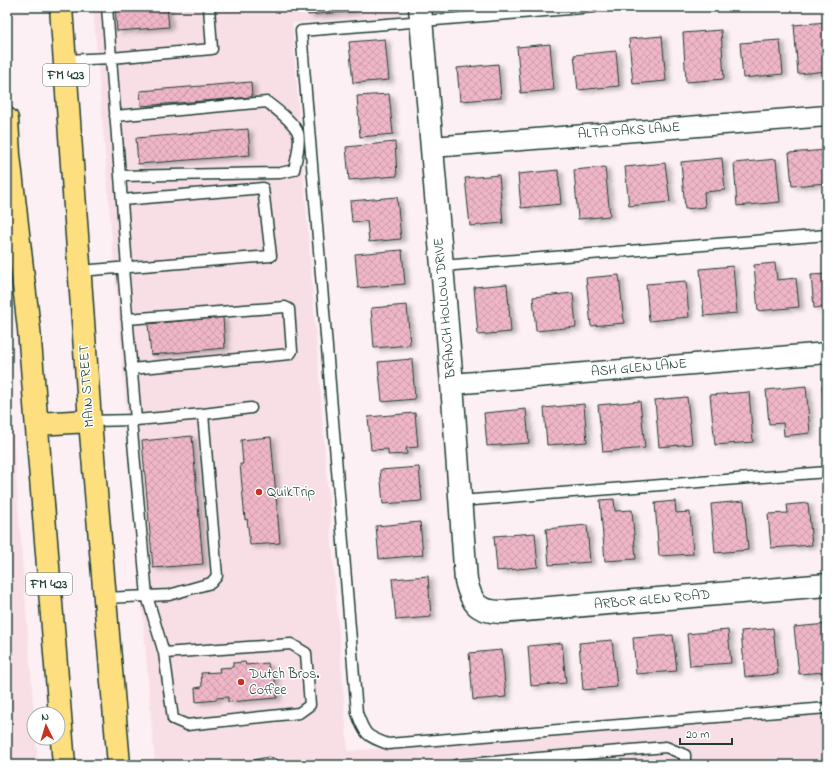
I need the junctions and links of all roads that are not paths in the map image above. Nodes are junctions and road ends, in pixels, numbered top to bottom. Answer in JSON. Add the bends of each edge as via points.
{"nodes":[{"id":1,"x":61,"y":7,"type":"edge"},
{"id":2,"x":107,"y":7,"type":"edge"},
{"id":3,"x":209,"y":7,"type":"edge"},
{"id":4,"x":594,"y":7,"type":"edge"},
{"id":5,"x":421,"y":14,"type":"edge"},
{"id":6,"x":111,"y":58,"type":"junction"},
{"id":7,"x":65,"y":60,"type":"junction"},
{"id":8,"x":115,"y":116,"type":"junction"},
{"id":9,"x":827,"y":116,"type":"edge"},
{"id":10,"x":7,"y":119,"type":"edge"},
{"id":11,"x":432,"y":147,"type":"junction"},
{"id":12,"x":8,"y":155,"type":"edge"},
{"id":13,"x":120,"y":176,"type":"junction"},
{"id":14,"x":122,"y":200,"type":"junction"},
{"id":15,"x":827,"y":235,"type":"edge"},
{"id":16,"x":442,"y":266,"type":"junction"},
{"id":17,"x":125,"y":268,"type":"junction"},
{"id":18,"x":79,"y":271,"type":"junction"},
{"id":19,"x":127,"y":319,"type":"junction"},
{"id":20,"x":827,"y":352,"type":"edge"},
{"id":21,"x":131,"y":368,"type":"junction"},
{"id":22,"x":452,"y":384,"type":"junction"},
{"id":23,"x":251,"y":408,"type":"dead end"},
{"id":24,"x":203,"y":414,"type":"junction"},
{"id":25,"x":133,"y":420,"type":"junction"},
{"id":26,"x":90,"y":421,"type":"junction"},
{"id":27,"x":37,"y":424,"type":"junction"},
{"id":28,"x":827,"y":472,"type":"edge"},
{"id":29,"x":460,"y":501,"type":"junction"},
{"id":30,"x":827,"y":585,"type":"edge"},
{"id":31,"x":147,"y":596,"type":"junction"},
{"id":32,"x":106,"y":598,"type":"junction"},
{"id":33,"x":478,"y":606,"type":"joint"},
{"id":34,"x":164,"y":653,"type":"junction"},
{"id":35,"x":827,"y":708,"type":"edge"},
{"id":36,"x":64,"y":765,"type":"edge"},
{"id":37,"x":119,"y":765,"type":"edge"},
{"id":38,"x":258,"y":765,"type":"edge"},
{"id":39,"x":274,"y":765,"type":"edge"},
{"id":40,"x":456,"y":765,"type":"edge"},
{"id":41,"x":685,"y":765,"type":"edge"}],
"edges":[{"from":1,"to":7,"type":"main road","name":"MAIN STREET","number":"FM 423"},
{"from":2,"to":6,"type":"lane"},
{"from":3,"to":6,"type":"lane","via":[[212,49]]},
{"from":4,"to":5,"type":"lane"},
{"from":5,"to":11,"type":"street","name":"BRANCH HOLLOW DRIVE"},
{"from":5,"to":35,"type":"lane","via":[[300,31],[356,697],[362,728],[370,738],[388,744]]},
{"from":6,"to":7,"type":"lane"},
{"from":6,"to":8,"type":"lane"},
{"from":7,"to":18,"type":"main road","name":"MAIN STREET","number":"FM 423"},
{"from":8,"to":13,"type":"lane"},
{"from":8,"to":13,"type":"lane","via":[[268,102],[286,117],[298,133],[298,153],[294,170],[280,173]]},
{"from":9,"to":11,"type":"street","name":"ALTA OAKS LANE"},
{"from":10,"to":12,"type":"main road","number":"FM 423"},
{"from":11,"to":16,"type":"street","name":"BRANCH HOLLOW DRIVE"},
{"from":12,"to":27,"type":"main road","number":"FM 423","via":[[29,329]]},
{"from":13,"to":14,"type":"lane"},
{"from":14,"to":17,"type":"lane"},
{"from":14,"to":17,"type":"lane","via":[[263,188],[271,256]]},
{"from":15,"to":16,"type":"lane"},
{"from":16,"to":22,"type":"street","name":"BRANCH HOLLOW DRIVE"},
{"from":17,"to":18,"type":"lane"},
{"from":17,"to":19,"type":"lane"},
{"from":18,"to":26,"type":"main road","name":"MAIN STREET","number":"FM 423"},
{"from":19,"to":21,"type":"lane"},
{"from":19,"to":21,"type":"lane","via":[[285,307],[289,309],[292,351],[290,354]]},
{"from":20,"to":22,"type":"street","name":"ASH GLEN LANE"},
{"from":21,"to":25,"type":"lane"},
{"from":22,"to":29,"type":"street","name":"BRANCH HOLLOW DRIVE"},
{"from":23,"to":24,"type":"lane"},
{"from":24,"to":25,"type":"lane"},
{"from":24,"to":31,"type":"lane","via":[[217,576],[211,583],[169,595]]},
{"from":25,"to":26,"type":"lane"},
{"from":25,"to":31,"type":"lane"},
{"from":26,"to":27,"type":"main road"},
{"from":26,"to":32,"type":"main road","name":"MAIN STREET","number":"FM 423"},
{"from":27,"to":36,"type":"main road","number":"FM 423"},
{"from":28,"to":29,"type":"lane"},
{"from":29,"to":33,"type":"street","name":"BRANCH HOLLOW DRIVE","via":[[466,581],[470,595]]},
{"from":30,"to":33,"type":"street","name":"ARBOR GLEN ROAD","via":[[501,612]]},
{"from":31,"to":32,"type":"lane"},
{"from":31,"to":34,"type":"lane"},
{"from":32,"to":37,"type":"main road","name":"MAIN STREET","number":"FM 423"},
{"from":34,"to":34,"type":"lane","via":[[173,719],[187,724],[300,713],[310,705],[306,653],[290,644]]},
{"from":38,"to":39,"type":"lane"},
{"from":40,"to":41,"type":"lane","via":[[666,747],[685,755]]}]}
